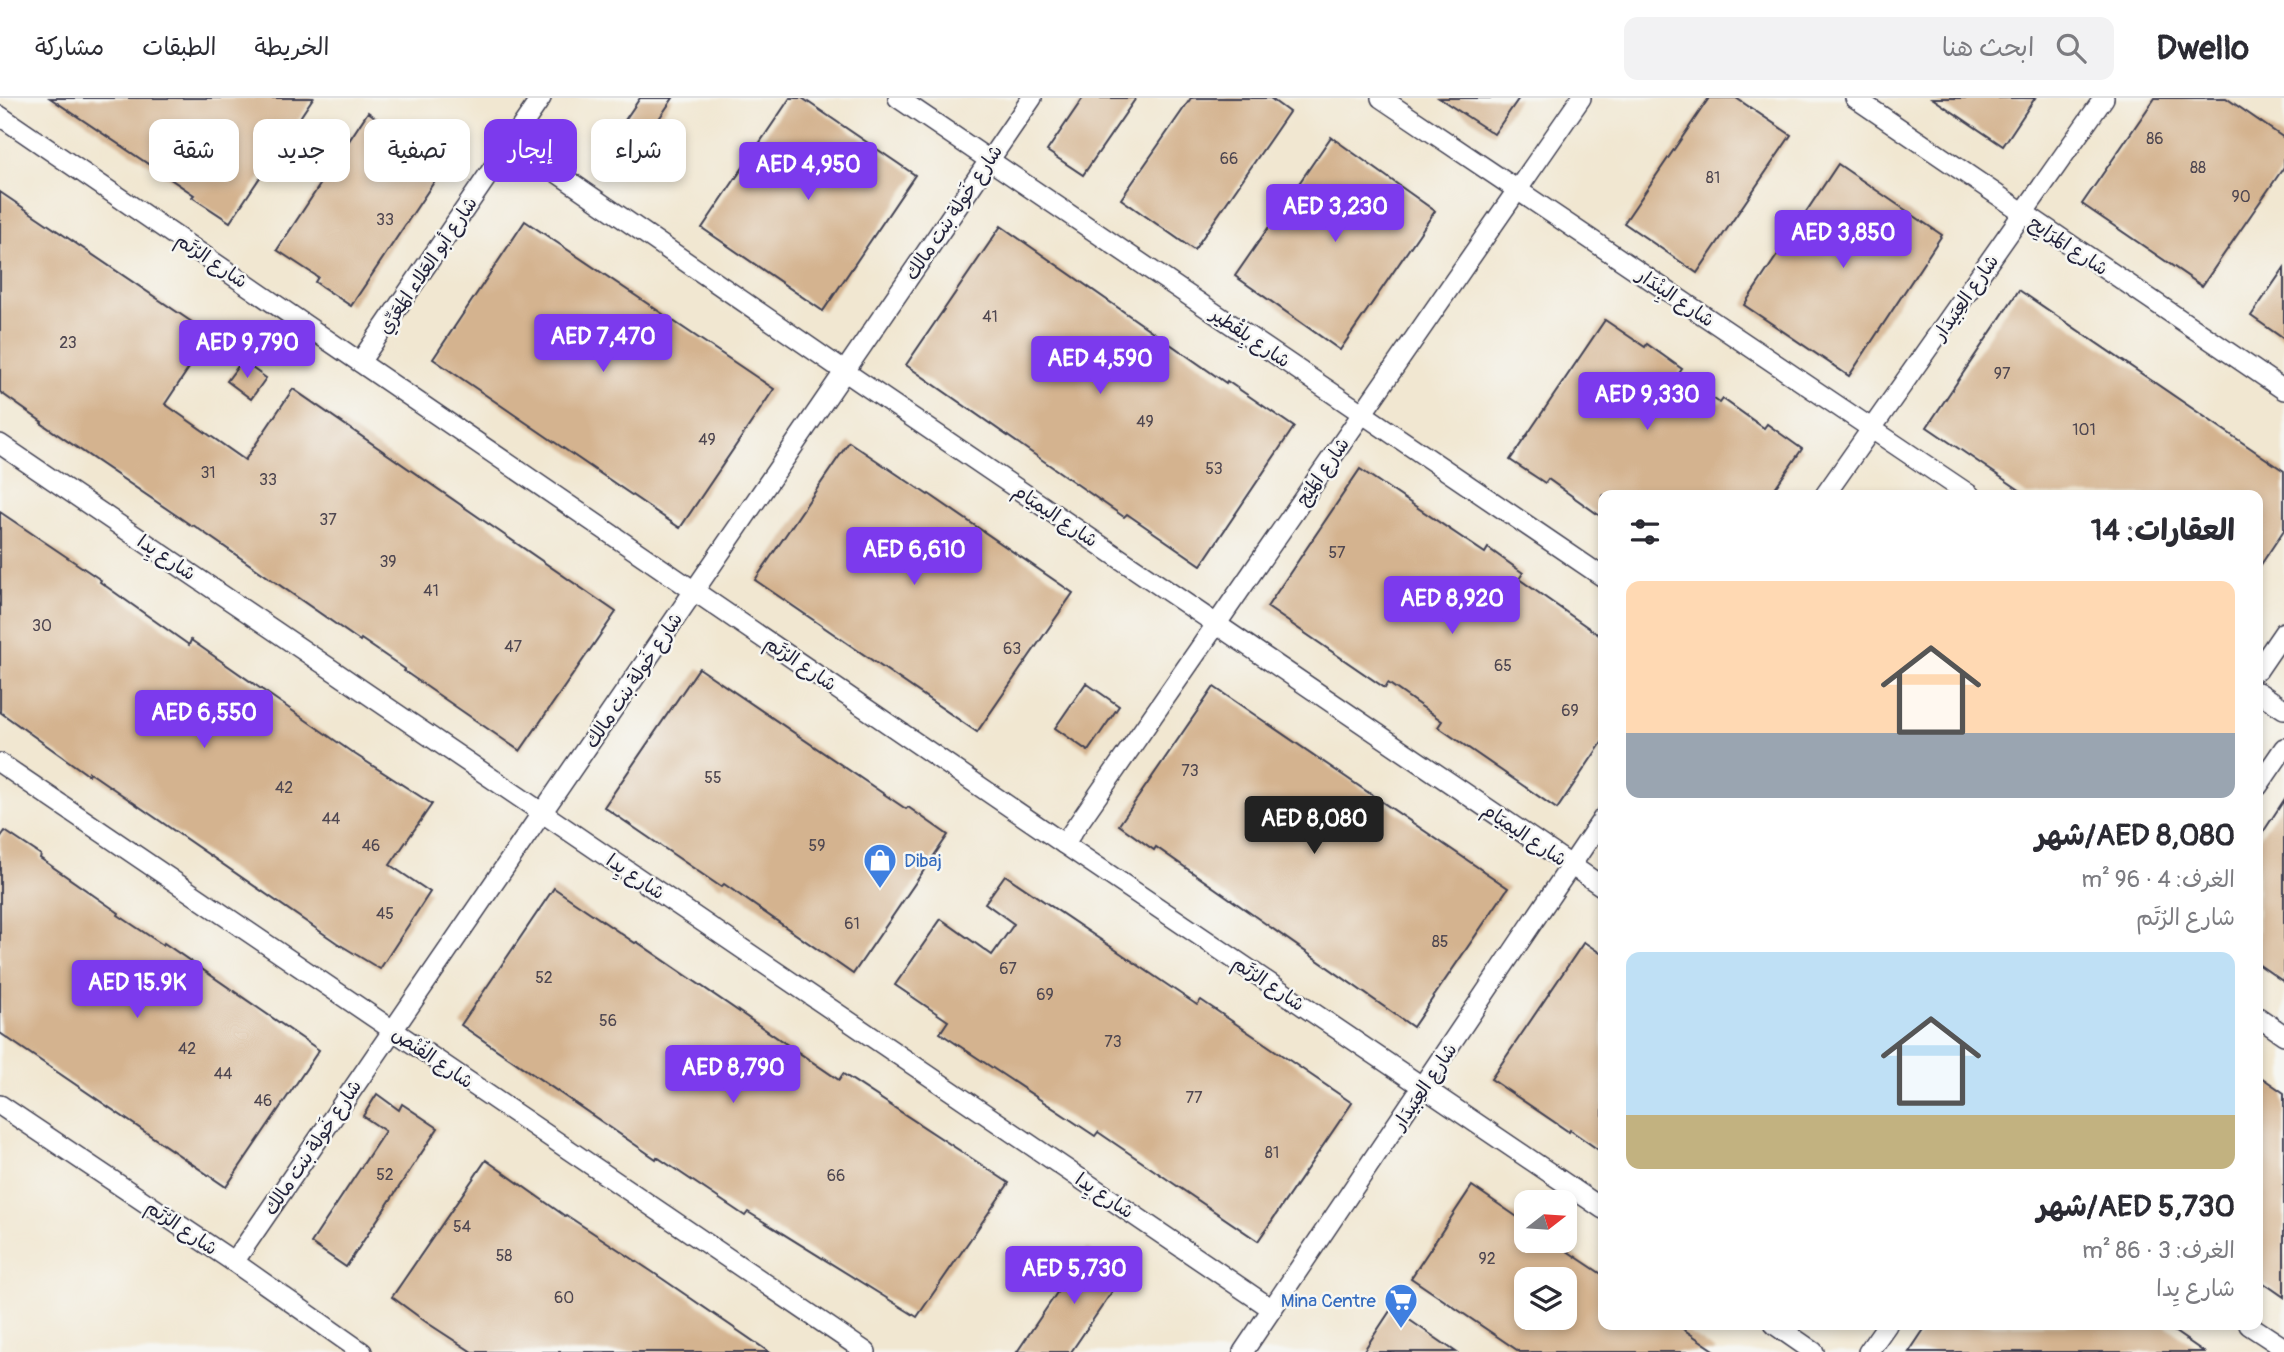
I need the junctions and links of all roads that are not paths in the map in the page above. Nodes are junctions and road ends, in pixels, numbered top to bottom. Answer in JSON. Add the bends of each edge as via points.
{"nodes":[{"id":1,"x":541,"y":98,"type":"edge"},
{"id":2,"x":898,"y":98,"type":"edge"},
{"id":3,"x":1032,"y":98,"type":"edge"},
{"id":4,"x":1381,"y":98,"type":"edge"},
{"id":5,"x":1581,"y":98,"type":"edge"},
{"id":6,"x":1855,"y":98,"type":"edge"},
{"id":7,"x":2104,"y":98,"type":"edge"},
{"id":8,"x":0,"y":116,"type":"edge"},
{"id":9,"x":526,"y":119,"type":"edge"},
{"id":10,"x":989,"y":161,"type":"junction"},
{"id":11,"x":484,"y":181,"type":"edge"},
{"id":12,"x":570,"y":182,"type":"edge"},
{"id":13,"x":1517,"y":190,"type":"junction"},
{"id":14,"x":2023,"y":214,"type":"junction"},
{"id":15,"x":360,"y":362,"type":"junction"},
{"id":16,"x":844,"y":372,"type":"junction"},
{"id":17,"x":2284,"y":390,"type":"edge"},
{"id":18,"x":1363,"y":412,"type":"junction"},
{"id":19,"x":1872,"y":428,"type":"junction"},
{"id":20,"x":0,"y":444,"type":"edge"},
{"id":21,"x":1829,"y":490,"type":"edge"},
{"id":22,"x":1963,"y":490,"type":"edge"},
{"id":23,"x":1598,"y":573,"type":"edge"},
{"id":24,"x":695,"y":590,"type":"junction"},
{"id":25,"x":1216,"y":624,"type":"junction"},
{"id":26,"x":2284,"y":632,"type":"edge"},
{"id":27,"x":2263,"y":663,"type":"edge"},
{"id":28,"x":2263,"y":695,"type":"edge"},
{"id":29,"x":2284,"y":709,"type":"edge"},
{"id":30,"x":2284,"y":748,"type":"edge"},
{"id":31,"x":0,"y":763,"type":"edge"},
{"id":32,"x":2263,"y":779,"type":"edge"},
{"id":33,"x":542,"y":812,"type":"junction"},
{"id":34,"x":1598,"y":825,"type":"edge"},
{"id":35,"x":1064,"y":844,"type":"junction"},
{"id":36,"x":1571,"y":865,"type":"junction"},
{"id":37,"x":1598,"y":884,"type":"edge"},
{"id":38,"x":2263,"y":1020,"type":"edge"},
{"id":39,"x":393,"y":1030,"type":"junction"},
{"id":40,"x":2284,"y":1035,"type":"edge"},
{"id":41,"x":1423,"y":1088,"type":"junction"},
{"id":42,"x":0,"y":1105,"type":"edge"},
{"id":43,"x":1598,"y":1206,"type":"edge"},
{"id":44,"x":233,"y":1262,"type":"junction"},
{"id":45,"x":1272,"y":1309,"type":"junction"},
{"id":46,"x":1883,"y":1330,"type":"edge"},
{"id":47,"x":2256,"y":1330,"type":"edge"},
{"id":48,"x":1801,"y":1332,"type":"edge"},
{"id":49,"x":2284,"y":1349,"type":"edge"},
{"id":50,"x":362,"y":1352,"type":"edge"},
{"id":51,"x":866,"y":1352,"type":"edge"},
{"id":52,"x":1243,"y":1352,"type":"edge"},
{"id":53,"x":1814,"y":1352,"type":"edge"},
{"id":54,"x":1868,"y":1352,"type":"edge"}],
"edges":[{"from":1,"to":9,"type":"street","name":"شارع أبو العَلاء المَعَرِّي"},
{"from":2,"to":10,"type":"street","name":"شارع بِلقْطير"},
{"from":3,"to":10,"type":"street","name":"شارع خَولة بنت مالك"},
{"from":4,"to":13,"type":"street","name":"شارع البِنْدَار"},
{"from":5,"to":13,"type":"street","name":"شارع المَيْج"},
{"from":6,"to":14,"type":"street","name":"شارع المَرَايِح"},
{"from":7,"to":14,"type":"street","name":"شارع العِبَيدَار"},
{"from":8,"to":15,"type":"street","name":"شارع الرُتَم"},
{"from":10,"to":16,"type":"street","name":"شارع خَولة بنت مالك"},
{"from":10,"to":18,"type":"street","name":"شارع بِلقْطير"},
{"from":11,"to":15,"type":"street","name":"شارع أبو العَلاء المَعَرِّي"},
{"from":12,"to":16,"type":"street","name":"شارع اليميَام"},
{"from":13,"to":18,"type":"street","name":"شارع المَيْج"},
{"from":13,"to":19,"type":"street","name":"شارع البِنْدَار"},
{"from":14,"to":17,"type":"street","name":"شارع المَرَايِح"},
{"from":14,"to":19,"type":"street","name":"شارع العِبَيدَار"},
{"from":15,"to":24,"type":"street","name":"شارع الرُتَم"},
{"from":16,"to":24,"type":"street","name":"شارع خَولة بنت مالك"},
{"from":16,"to":25,"type":"street","name":"شارع اليميَام"},
{"from":18,"to":23,"type":"street","name":"شارع بِلقْطير"},
{"from":18,"to":25,"type":"street","name":"شارع المَيْج"},
{"from":19,"to":21,"type":"street","name":"شارع العِبَيدَار"},
{"from":19,"to":22,"type":"street","name":"شارع البِنْدَار"},
{"from":20,"to":33,"type":"street","name":"شارع يِدا"},
{"from":24,"to":33,"type":"street","name":"شارع خَولة بنت مالك"},
{"from":24,"to":35,"type":"street","name":"شارع الرُتَم"},
{"from":25,"to":35,"type":"street","name":"شارع المَيْج"},
{"from":25,"to":36,"type":"street","name":"شارع اليميَام"},
{"from":26,"to":27,"type":"street"},
{"from":28,"to":29,"type":"street"},
{"from":30,"to":32,"type":"street"},
{"from":31,"to":39,"type":"street","name":"شارع الفُنْص"},
{"from":33,"to":39,"type":"street","name":"شارع خَولة بنت مالك"},
{"from":33,"to":45,"type":"street","name":"شارع يِدا"},
{"from":34,"to":36,"type":"street","name":"شارع العِبَيدَار"},
{"from":35,"to":41,"type":"street","name":"شارع الرُتَم"},
{"from":36,"to":37,"type":"street","name":"شارع اليميَام"},
{"from":36,"to":41,"type":"street","name":"شارع العِبَيدَار"},
{"from":38,"to":40,"type":"street"},
{"from":39,"to":44,"type":"street","name":"شارع خَولة بنت مالك"},
{"from":39,"to":51,"type":"street","name":"شارع الفُنْص"},
{"from":41,"to":43,"type":"street","name":"شارع الرُتَم"},
{"from":41,"to":45,"type":"street","name":"شارع العِبَيدَار"},
{"from":42,"to":44,"type":"street","name":"شارع الرُتَم"},
{"from":44,"to":50,"type":"street","name":"شارع الرُتَم"},
{"from":45,"to":52,"type":"street","name":"شارع العِبَيدَار"},
{"from":46,"to":54,"type":"street"},
{"from":47,"to":49,"type":"street"},
{"from":48,"to":53,"type":"street"}]}
